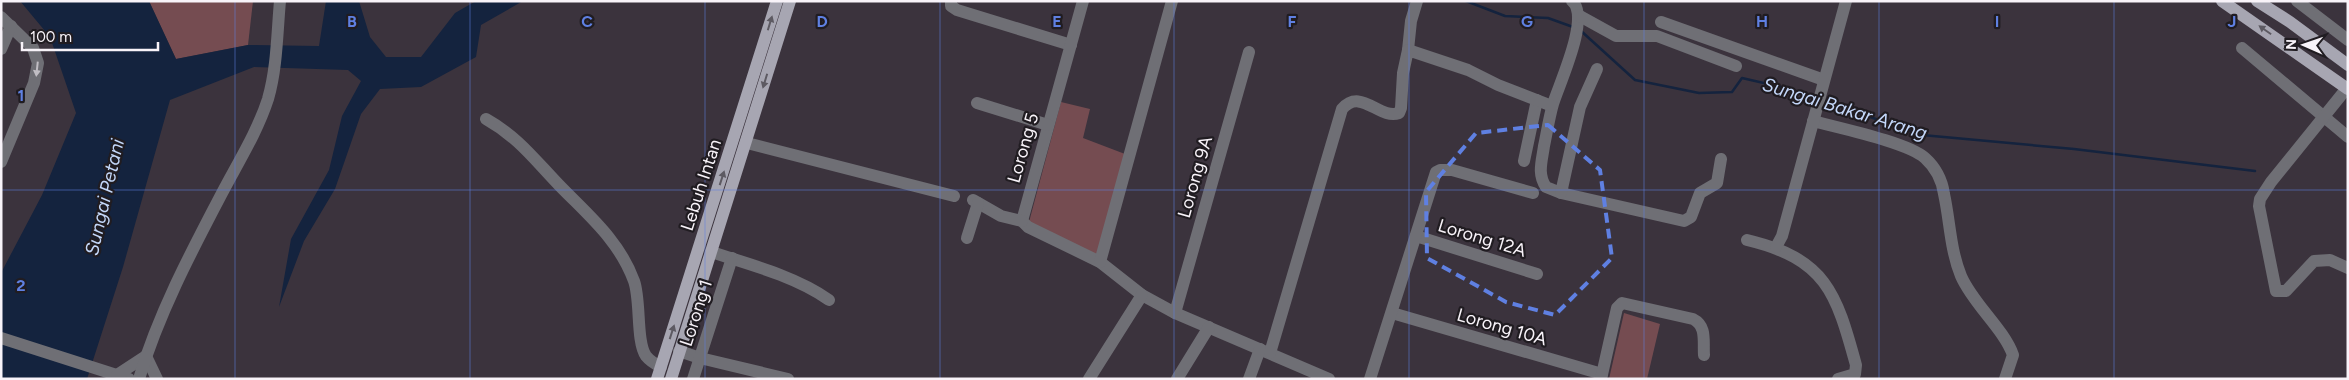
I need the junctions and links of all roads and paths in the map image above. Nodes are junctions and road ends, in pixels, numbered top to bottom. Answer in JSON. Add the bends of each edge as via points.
{"nodes":[{"id":1,"x":280,"y":1,"type":"edge"},
{"id":2,"x":777,"y":1,"type":"edge"},
{"id":3,"x":790,"y":1,"type":"edge"},
{"id":4,"x":951,"y":1,"type":"edge"},
{"id":5,"x":1083,"y":1,"type":"edge"},
{"id":6,"x":1172,"y":1,"type":"edge"},
{"id":7,"x":1417,"y":1,"type":"edge"},
{"id":8,"x":1572,"y":1,"type":"edge"},
{"id":9,"x":1846,"y":1,"type":"edge"},
{"id":10,"x":2222,"y":1,"type":"edge"},
{"id":11,"x":2257,"y":1,"type":"edge"},
{"id":12,"x":2298,"y":2,"type":"edge"},
{"id":13,"x":1,"y":17,"type":"edge"},
{"id":14,"x":1578,"y":19,"type":"junction"},
{"id":15,"x":1661,"y":22,"type":"dead end"},
{"id":16,"x":2290,"y":22,"type":"junction"},
{"id":17,"x":11,"y":26,"type":"junction"},
{"id":18,"x":2308,"y":35,"type":"junction"},
{"id":19,"x":2348,"y":40,"type":"edge"},
{"id":20,"x":1071,"y":45,"type":"junction"},
{"id":21,"x":2242,"y":48,"type":"dead end"},
{"id":22,"x":1,"y":50,"type":"edge"},
{"id":23,"x":1408,"y":50,"type":"junction"},
{"id":24,"x":1249,"y":52,"type":"dead end"},
{"id":25,"x":2296,"y":52,"type":"junction"},
{"id":26,"x":2348,"y":65,"type":"edge"},
{"id":27,"x":1736,"y":66,"type":"dead end"},
{"id":28,"x":1597,"y":69,"type":"dead end"},
{"id":29,"x":1823,"y":85,"type":"junction"},
{"id":30,"x":2348,"y":89,"type":"edge"},
{"id":31,"x":1537,"y":100,"type":"junction"},
{"id":32,"x":978,"y":103,"type":"dead end"},
{"id":33,"x":1552,"y":106,"type":"junction"},
{"id":34,"x":1815,"y":114,"type":"junction"},
{"id":35,"x":2325,"y":118,"type":"junction"},
{"id":36,"x":486,"y":119,"type":"dead end"},
{"id":37,"x":1048,"y":125,"type":"junction"},
{"id":38,"x":2348,"y":136,"type":"edge"},
{"id":39,"x":747,"y":142,"type":"junction"},
{"id":40,"x":1721,"y":158,"type":"dead end"},
{"id":41,"x":1524,"y":161,"type":"dead end"},
{"id":42,"x":1,"y":162,"type":"edge"},
{"id":43,"x":1534,"y":193,"type":"dead end"},
{"id":44,"x":1561,"y":193,"type":"junction"},
{"id":45,"x":954,"y":196,"type":"dead end"},
{"id":46,"x":1022,"y":221,"type":"junction"},
{"id":47,"x":1416,"y":236,"type":"junction"},
{"id":48,"x":966,"y":238,"type":"dead end"},
{"id":49,"x":1747,"y":240,"type":"dead end"},
{"id":50,"x":1776,"y":247,"type":"junction"},
{"id":51,"x":711,"y":252,"type":"junction"},
{"id":52,"x":732,"y":258,"type":"junction"},
{"id":53,"x":1100,"y":262,"type":"junction"},
{"id":54,"x":2348,"y":268,"type":"edge"},
{"id":55,"x":1537,"y":274,"type":"dead end"},
{"id":56,"x":1142,"y":295,"type":"junction"},
{"id":57,"x":829,"y":300,"type":"dead end"},
{"id":58,"x":1175,"y":313,"type":"junction"},
{"id":59,"x":1392,"y":313,"type":"junction"},
{"id":60,"x":1209,"y":327,"type":"junction"},
{"id":61,"x":1,"y":338,"type":"edge"},
{"id":62,"x":679,"y":351,"type":"junction"},
{"id":63,"x":1265,"y":351,"type":"junction"},
{"id":64,"x":1704,"y":355,"type":"dead end"},
{"id":65,"x":146,"y":356,"type":"junction"},
{"id":66,"x":700,"y":358,"type":"junction"},
{"id":67,"x":659,"y":373,"type":"edge"},
{"id":68,"x":118,"y":376,"type":"edge"},
{"id":69,"x":1602,"y":377,"type":"edge"},
{"id":70,"x":1844,"y":378,"type":"edge"},
{"id":71,"x":138,"y":379,"type":"edge"},
{"id":72,"x":157,"y":379,"type":"edge"},
{"id":73,"x":671,"y":379,"type":"edge"},
{"id":74,"x":693,"y":379,"type":"edge"},
{"id":75,"x":788,"y":379,"type":"edge"},
{"id":76,"x":1089,"y":379,"type":"edge"},
{"id":77,"x":1177,"y":379,"type":"edge"},
{"id":78,"x":1249,"y":379,"type":"edge"},
{"id":79,"x":1329,"y":379,"type":"edge"},
{"id":80,"x":1370,"y":379,"type":"edge"},
{"id":81,"x":2005,"y":379,"type":"edge"}],
"edges":[{"from":1,"to":65,"type":"street","via":[[274,71],[268,99]]},
{"from":67,"to":2,"type":"main road","name":"Lebuh Intan","one_way":true},
{"from":3,"to":39,"type":"main road","name":"Lebuh Intan","one_way":true},
{"from":4,"to":20,"type":"street","via":[[957,10]]},
{"from":5,"to":20,"type":"street","name":"Lorong 5"},
{"from":6,"to":53,"type":"street"},
{"from":7,"to":23,"type":"street"},
{"from":8,"to":14,"type":"street","via":[[1577,8]]},
{"from":9,"to":29,"type":"street"},
{"from":25,"to":10,"type":"main road","one_way":true},
{"from":11,"to":16,"type":"main road"},
{"from":12,"to":16,"type":"street"},
{"from":12,"to":19,"type":"street"},
{"from":13,"to":17,"type":"street"},
{"from":14,"to":27,"type":"street","via":[[1616,36],[1657,36]]},
{"from":14,"to":33,"type":"street","via":[[1572,49]]},
{"from":15,"to":29,"type":"street"},
{"from":16,"to":18,"type":"main road"},
{"from":17,"to":22,"type":"street"},
{"from":17,"to":42,"type":"street","one_way":true,"via":[[33,48],[38,72]]},
{"from":18,"to":25,"type":"main road"},
{"from":18,"to":26,"type":"main road"},
{"from":20,"to":37,"type":"street","name":"Lorong 5"},
{"from":21,"to":35,"type":"street"},
{"from":23,"to":31,"type":"street","via":[[1468,70]]},
{"from":23,"to":63,"type":"street","via":[[1399,113],[1390,114],[1354,101],[1342,109]]},
{"from":24,"to":58,"type":"street","name":"Lorong 9A"},
{"from":25,"to":30,"type":"main road"},
{"from":28,"to":44,"type":"street","via":[[1580,107]]},
{"from":29,"to":34,"type":"street"},
{"from":30,"to":35,"type":"street"},
{"from":31,"to":33,"type":"street"},
{"from":31,"to":41,"type":"street"},
{"from":32,"to":37,"type":"street"},
{"from":33,"to":44,"type":"street","via":[[1540,174],[1546,187]]},
{"from":34,"to":50,"type":"street","via":[[1782,236]]},
{"from":34,"to":81,"type":"street","via":[[1915,152],[1933,166],[1944,192],[1952,246],[1961,275],[1967,289],[2013,355]]},
{"from":35,"to":38,"type":"street"},
{"from":35,"to":54,"type":"street","via":[[2275,178],[2260,198],[2259,206],[2276,290],[2286,291],[2314,261],[2330,260]]},
{"from":36,"to":67,"type":"street","via":[[522,144],[597,220],[613,242],[634,279],[644,354]]},
{"from":37,"to":46,"type":"street","name":"Lorong 5"},
{"from":39,"to":45,"type":"street"},
{"from":39,"to":51,"type":"main road","name":"Lebuh Intan"},
{"from":40,"to":44,"type":"street","via":[[1717,183],[1700,193],[1691,217],[1684,222]]},
{"from":43,"to":47,"type":"street","via":[[1452,170],[1440,170],[1433,178]]},
{"from":46,"to":48,"type":"street","via":[[1001,216],[976,202]]},
{"from":46,"to":53,"type":"street","via":[[1028,227]]},
{"from":47,"to":55,"type":"street","name":"Lorong 12A"},
{"from":47,"to":59,"type":"street"},
{"from":49,"to":50,"type":"street"},
{"from":50,"to":70,"type":"street","via":[[1818,274],[1834,295],[1856,365],[1855,374]]},
{"from":51,"to":52,"type":"street"},
{"from":51,"to":62,"type":"main road","name":"Lebuh Intan"},
{"from":52,"to":57,"type":"street","via":[[774,273]]},
{"from":52,"to":66,"type":"street","name":"Lorong 1"},
{"from":53,"to":56,"type":"street"},
{"from":56,"to":58,"type":"street"},
{"from":56,"to":76,"type":"street"},
{"from":58,"to":60,"type":"street"},
{"from":59,"to":69,"type":"street","name":"Lorong 10A"},
{"from":59,"to":80,"type":"street"},
{"from":60,"to":63,"type":"street"},
{"from":60,"to":77,"type":"street"},
{"from":61,"to":68,"type":"street"},
{"from":62,"to":66,"type":"street"},
{"from":62,"to":73,"type":"main road","name":"Lebuh Intan"},
{"from":63,"to":78,"type":"street"},
{"from":63,"to":79,"type":"street"},
{"from":64,"to":69,"type":"street","via":[[1703,327],[1699,322],[1622,303],[1617,308]]},
{"from":65,"to":68,"type":"street"},
{"from":65,"to":71,"type":"street"},
{"from":65,"to":72,"type":"street"},
{"from":66,"to":74,"type":"street","name":"Lorong 1"},
{"from":66,"to":75,"type":"street"}]}
